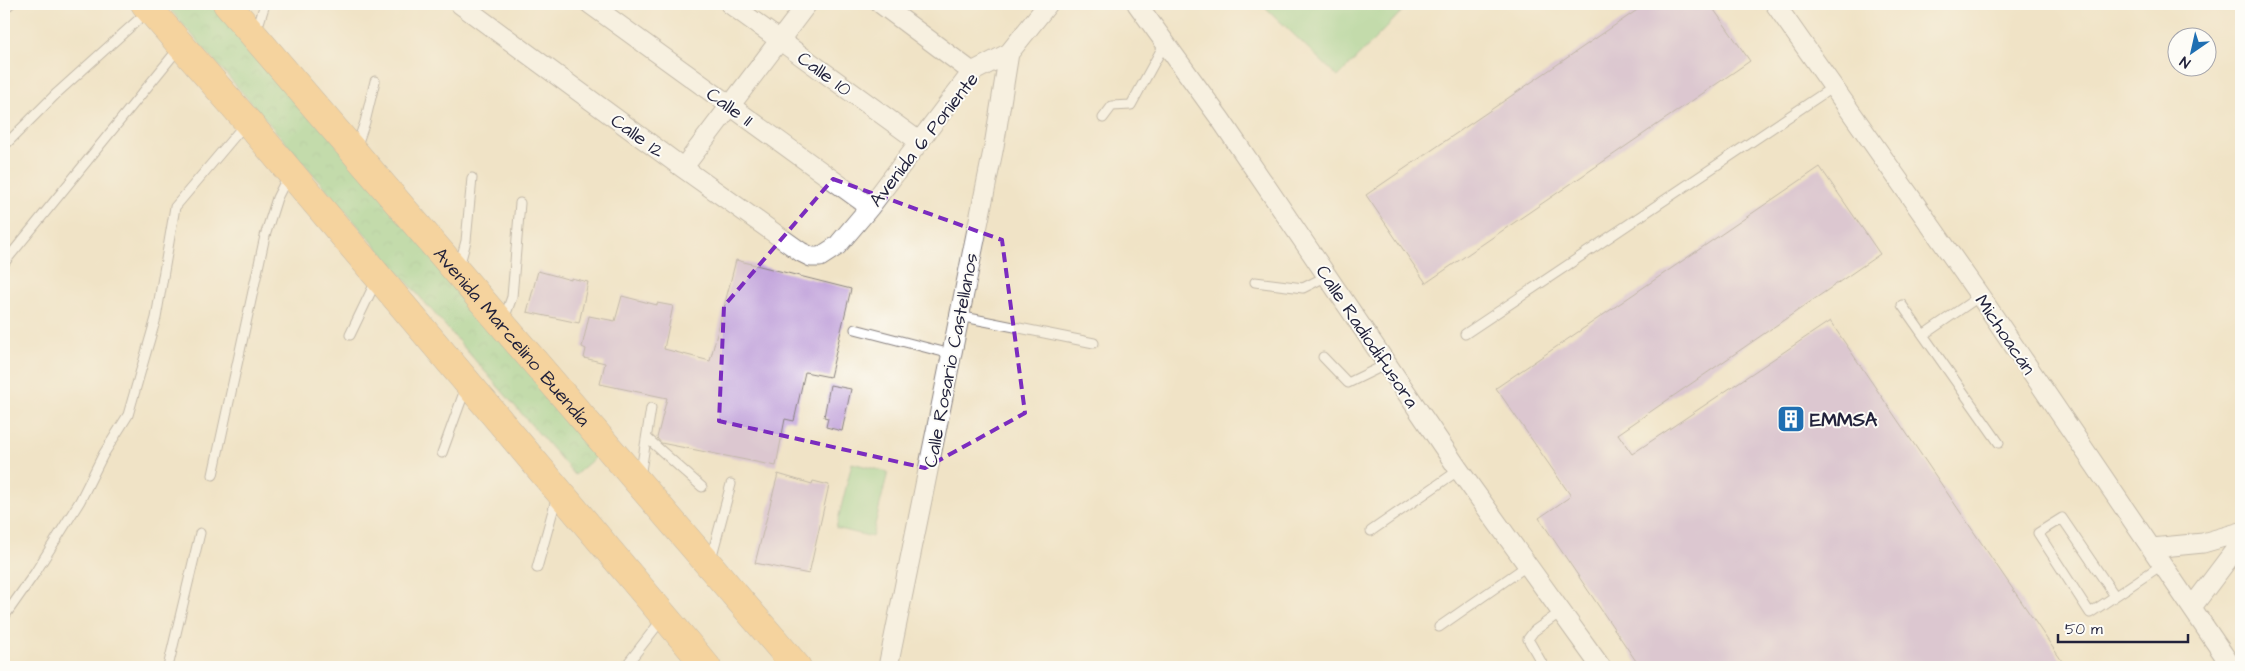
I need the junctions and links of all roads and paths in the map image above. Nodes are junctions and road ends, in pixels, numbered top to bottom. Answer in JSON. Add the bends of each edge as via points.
{"nodes":[{"id":1,"x":10,"y":4,"type":"edge"},
{"id":2,"x":227,"y":4,"type":"edge"},
{"id":3,"x":265,"y":4,"type":"edge"},
{"id":4,"x":590,"y":4,"type":"edge"},
{"id":5,"x":730,"y":4,"type":"edge"},
{"id":6,"x":807,"y":4,"type":"edge"},
{"id":7,"x":881,"y":4,"type":"edge"},
{"id":8,"x":1137,"y":4,"type":"edge"},
{"id":9,"x":1775,"y":4,"type":"edge"},
{"id":10,"x":469,"y":6,"type":"edge"},
{"id":11,"x":147,"y":7,"type":"edge"},
{"id":12,"x":1039,"y":7,"type":"edge"},
{"id":13,"x":4,"y":9,"type":"edge"},
{"id":14,"x":255,"y":36,"type":"junction"},
{"id":15,"x":780,"y":41,"type":"junction"},
{"id":16,"x":1165,"y":42,"type":"junction"},
{"id":17,"x":181,"y":45,"type":"junction"},
{"id":18,"x":1010,"y":53,"type":"junction"},
{"id":19,"x":972,"y":72,"type":"junction"},
{"id":20,"x":374,"y":81,"type":"dead end"},
{"id":21,"x":1833,"y":88,"type":"junction"},
{"id":22,"x":731,"y":108,"type":"junction"},
{"id":23,"x":1102,"y":118,"type":"dead end"},
{"id":24,"x":247,"y":121,"type":"junction"},
{"id":25,"x":920,"y":142,"type":"junction"},
{"id":26,"x":4,"y":146,"type":"edge"},
{"id":27,"x":354,"y":152,"type":"junction"},
{"id":28,"x":683,"y":168,"type":"junction"},
{"id":29,"x":290,"y":172,"type":"junction"},
{"id":30,"x":472,"y":178,"type":"dead end"},
{"id":31,"x":520,"y":203,"type":"dead end"},
{"id":32,"x":870,"y":207,"type":"junction"},
{"id":33,"x":820,"y":257,"type":"joint"},
{"id":34,"x":4,"y":263,"type":"edge"},
{"id":35,"x":458,"y":272,"type":"junction"},
{"id":36,"x":378,"y":276,"type":"junction"},
{"id":37,"x":1327,"y":276,"type":"junction"},
{"id":38,"x":1255,"y":282,"type":"dead end"},
{"id":39,"x":1980,"y":296,"type":"junction"},
{"id":40,"x":1902,"y":305,"type":"dead end"},
{"id":41,"x":959,"y":316,"type":"junction"},
{"id":42,"x":502,"y":324,"type":"junction"},
{"id":43,"x":856,"y":329,"type":"dead end"},
{"id":44,"x":1464,"y":334,"type":"dead end"},
{"id":45,"x":350,"y":335,"type":"dead end"},
{"id":46,"x":1923,"y":335,"type":"junction"},
{"id":47,"x":1094,"y":343,"type":"dead end"},
{"id":48,"x":951,"y":354,"type":"junction"},
{"id":49,"x":1324,"y":357,"type":"dead end"},
{"id":50,"x":1387,"y":364,"type":"junction"},
{"id":51,"x":467,"y":382,"type":"junction"},
{"id":52,"x":652,"y":408,"type":"dead end"},
{"id":53,"x":647,"y":438,"type":"junction"},
{"id":54,"x":1999,"y":443,"type":"dead end"},
{"id":55,"x":442,"y":453,"type":"dead end"},
{"id":56,"x":1459,"y":470,"type":"junction"},
{"id":57,"x":213,"y":475,"type":"dead end"},
{"id":58,"x":639,"y":484,"type":"junction"},
{"id":59,"x":731,"y":484,"type":"dead end"},
{"id":60,"x":702,"y":487,"type":"dead end"},
{"id":61,"x":559,"y":490,"type":"junction"},
{"id":62,"x":1371,"y":531,"type":"dead end"},
{"id":63,"x":2241,"y":532,"type":"edge"},
{"id":64,"x":200,"y":533,"type":"dead end"},
{"id":65,"x":2241,"y":542,"type":"edge"},
{"id":66,"x":2152,"y":548,"type":"junction"},
{"id":67,"x":2164,"y":564,"type":"junction"},
{"id":68,"x":1528,"y":565,"type":"junction"},
{"id":69,"x":709,"y":566,"type":"junction"},
{"id":70,"x":537,"y":568,"type":"dead end"},
{"id":71,"x":2116,"y":596,"type":"junction"},
{"id":72,"x":2192,"y":607,"type":"junction"},
{"id":73,"x":1562,"y":611,"type":"junction"},
{"id":74,"x":665,"y":616,"type":"junction"},
{"id":75,"x":4,"y":617,"type":"edge"},
{"id":76,"x":1439,"y":627,"type":"dead end"},
{"id":77,"x":168,"y":667,"type":"edge"},
{"id":78,"x":625,"y":667,"type":"edge"},
{"id":79,"x":707,"y":667,"type":"edge"},
{"id":80,"x":797,"y":667,"type":"edge"},
{"id":81,"x":888,"y":667,"type":"edge"},
{"id":82,"x":1544,"y":667,"type":"edge"},
{"id":83,"x":1601,"y":667,"type":"edge"},
{"id":84,"x":2232,"y":667,"type":"edge"}],
"edges":[{"from":1,"to":13,"type":"lane"},
{"from":2,"to":14,"type":"main road","name":"Avenida Marcelino Buendía"},
{"from":3,"to":14,"type":"lane"},
{"from":4,"to":22,"type":"street","name":"Calle 11"},
{"from":5,"to":15,"type":"street","name":"Calle 10"},
{"from":6,"to":15,"type":"street"},
{"from":7,"to":19,"type":"street"},
{"from":8,"to":16,"type":"street","name":"Calle Radiodifusora"},
{"from":9,"to":21,"type":"street","name":"Michoacán"},
{"from":10,"to":28,"type":"street","name":"Calle 12"},
{"from":11,"to":17,"type":"main road"},
{"from":11,"to":26,"type":"lane"},
{"from":12,"to":18,"type":"street","name":"Avenida 6 Poniente"},
{"from":14,"to":27,"type":"main road","name":"Avenida Marcelino Buendía"},
{"from":15,"to":22,"type":"street"},
{"from":15,"to":25,"type":"street","name":"Calle 10"},
{"from":16,"to":23,"type":"lane","via":[[1131,105],[1112,106]]},
{"from":16,"to":37,"type":"street","name":"Calle Radiodifusora"},
{"from":17,"to":24,"type":"main road"},
{"from":17,"to":34,"type":"lane"},
{"from":18,"to":19,"type":"street","name":"Avenida 6 Poniente"},
{"from":18,"to":41,"type":"street","name":"Calle Rosario Castellanos"},
{"from":19,"to":25,"type":"street","name":"Avenida 6 Poniente"},
{"from":20,"to":27,"type":"lane"},
{"from":21,"to":39,"type":"street","name":"Michoacán"},
{"from":21,"to":44,"type":"lane"},
{"from":22,"to":28,"type":"street"},
{"from":22,"to":32,"type":"street","name":"Calle 11"},
{"from":24,"to":29,"type":"main road"},
{"from":24,"to":75,"type":"lane","via":[[174,207],[156,318],[128,416],[103,455],[80,501]]},
{"from":25,"to":32,"type":"street","name":"Avenida 6 Poniente"},
{"from":27,"to":35,"type":"main road","name":"Avenida Marcelino Buendía"},
{"from":28,"to":33,"type":"street","name":"Calle 12","via":[[801,252]]},
{"from":29,"to":36,"type":"main road"},
{"from":29,"to":57,"type":"lane","via":[[276,198],[265,236]]},
{"from":30,"to":35,"type":"lane","via":[[466,241]]},
{"from":31,"to":42,"type":"lane","via":[[512,297]]},
{"from":32,"to":33,"type":"street","name":"Avenida 6 Poniente","via":[[837,246]]},
{"from":35,"to":42,"type":"main road","name":"Avenida Marcelino Buendía"},
{"from":36,"to":45,"type":"lane"},
{"from":36,"to":51,"type":"main road"},
{"from":37,"to":38,"type":"lane","via":[[1303,288]]},
{"from":37,"to":50,"type":"street","name":"Calle Radiodifusora"},
{"from":39,"to":46,"type":"lane"},
{"from":39,"to":66,"type":"street","name":"Michoacán"},
{"from":40,"to":46,"type":"lane"},
{"from":41,"to":47,"type":"lane"},
{"from":41,"to":48,"type":"street","name":"Calle Rosario Castellanos"},
{"from":42,"to":58,"type":"main road","name":"Avenida Marcelino Buendía"},
{"from":43,"to":48,"type":"lane"},
{"from":46,"to":54,"type":"lane"},
{"from":48,"to":81,"type":"street","name":"Calle Rosario Castellanos"},
{"from":49,"to":50,"type":"lane","via":[[1348,384]]},
{"from":50,"to":56,"type":"street","name":"Calle Radiodifusora"},
{"from":51,"to":55,"type":"lane"},
{"from":51,"to":61,"type":"main road"},
{"from":52,"to":53,"type":"lane"},
{"from":53,"to":58,"type":"lane"},
{"from":53,"to":60,"type":"lane"},
{"from":56,"to":62,"type":"lane"},
{"from":56,"to":68,"type":"street","name":"Calle Radiodifusora"},
{"from":58,"to":69,"type":"main road","name":"Avenida Marcelino Buendía"},
{"from":59,"to":69,"type":"lane"},
{"from":61,"to":70,"type":"lane"},
{"from":61,"to":74,"type":"main road"},
{"from":63,"to":66,"type":"street","via":[[2203,543]]},
{"from":64,"to":77,"type":"lane"},
{"from":65,"to":72,"type":"street"},
{"from":66,"to":67,"type":"street","name":"Michoacán"},
{"from":67,"to":71,"type":"lane"},
{"from":67,"to":72,"type":"street","name":"Michoacán"},
{"from":68,"to":73,"type":"street","name":"Calle Radiodifusora"},
{"from":68,"to":76,"type":"lane"},
{"from":69,"to":80,"type":"main road","name":"Avenida Marcelino Buendía"},
{"from":71,"to":71,"type":"lane","via":[[2062,518],[2038,534],[2090,613]]},
{"from":72,"to":84,"type":"street","name":"Michoacán"},
{"from":73,"to":82,"type":"lane","via":[[1528,639]]},
{"from":73,"to":83,"type":"street","name":"Calle Radiodifusora"},
{"from":74,"to":78,"type":"lane"},
{"from":74,"to":79,"type":"main road"}]}
